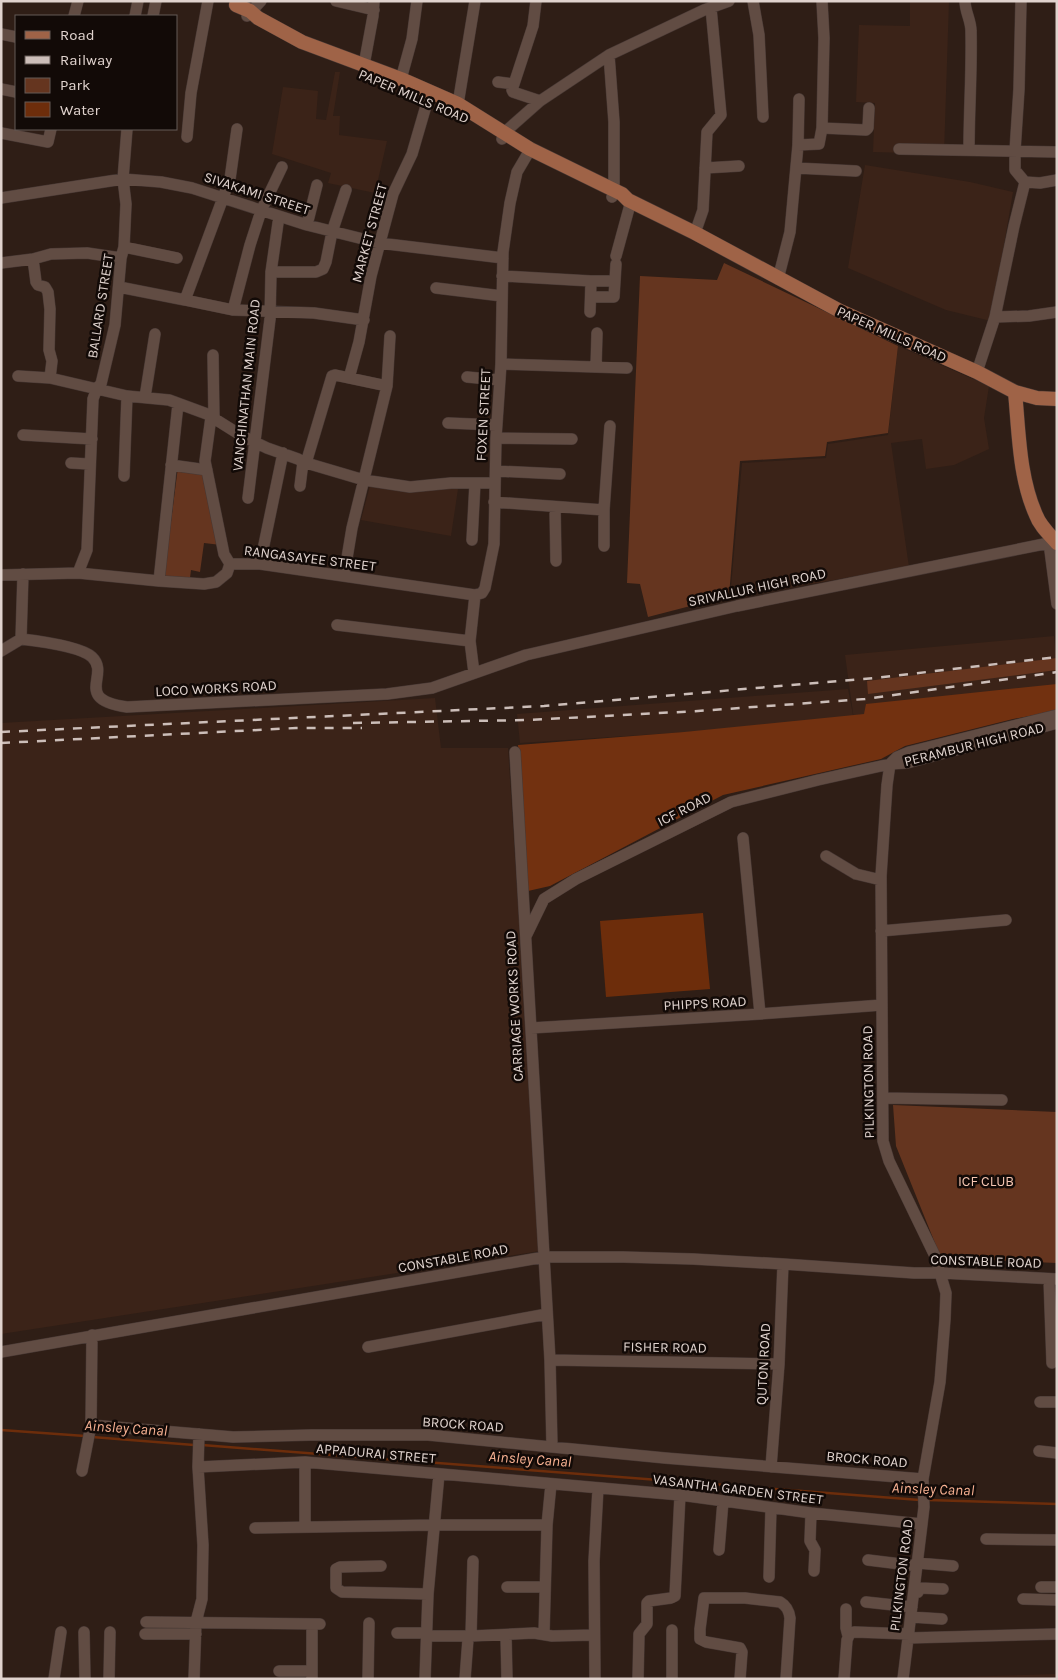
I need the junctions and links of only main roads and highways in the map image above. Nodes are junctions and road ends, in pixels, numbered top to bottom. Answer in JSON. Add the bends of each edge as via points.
{"nodes":[{"id":1,"x":233,"y":3,"type":"edge"},
{"id":2,"x":248,"y":14,"type":"junction"},
{"id":3,"x":459,"y":108,"type":"junction"},
{"id":4,"x":504,"y":136,"type":"junction"},
{"id":5,"x":613,"y":194,"type":"junction"},
{"id":6,"x":1015,"y":392,"type":"junction"},
{"id":7,"x":1057,"y":399,"type":"edge"},
{"id":8,"x":1055,"y":542,"type":"edge"}],
"edges":[{"from":1,"to":2,"type":"main road"},
{"from":2,"to":3,"type":"main road","via":[[302,42],[402,79]]},
{"from":2,"to":3,"type":"main road","name":"PAPER MILLS ROAD","via":[[255,23],[310,54]]},
{"from":3,"to":4,"type":"main road","name":"PAPER MILLS ROAD"},
{"from":4,"to":5,"type":"main road","name":"PAPER MILLS ROAD"},
{"from":4,"to":5,"type":"main road","name":"PAPER MILLS ROAD","via":[[527,155]]},
{"from":5,"to":6,"type":"main road","name":"PAPER MILLS ROAD","via":[[619,200],[629,201],[695,233],[840,311],[978,372]]},
{"from":6,"to":7,"type":"main road","name":"PAPER MILLS ROAD"},
{"from":6,"to":8,"type":"main road","via":[[1027,490],[1036,516]]}]}
